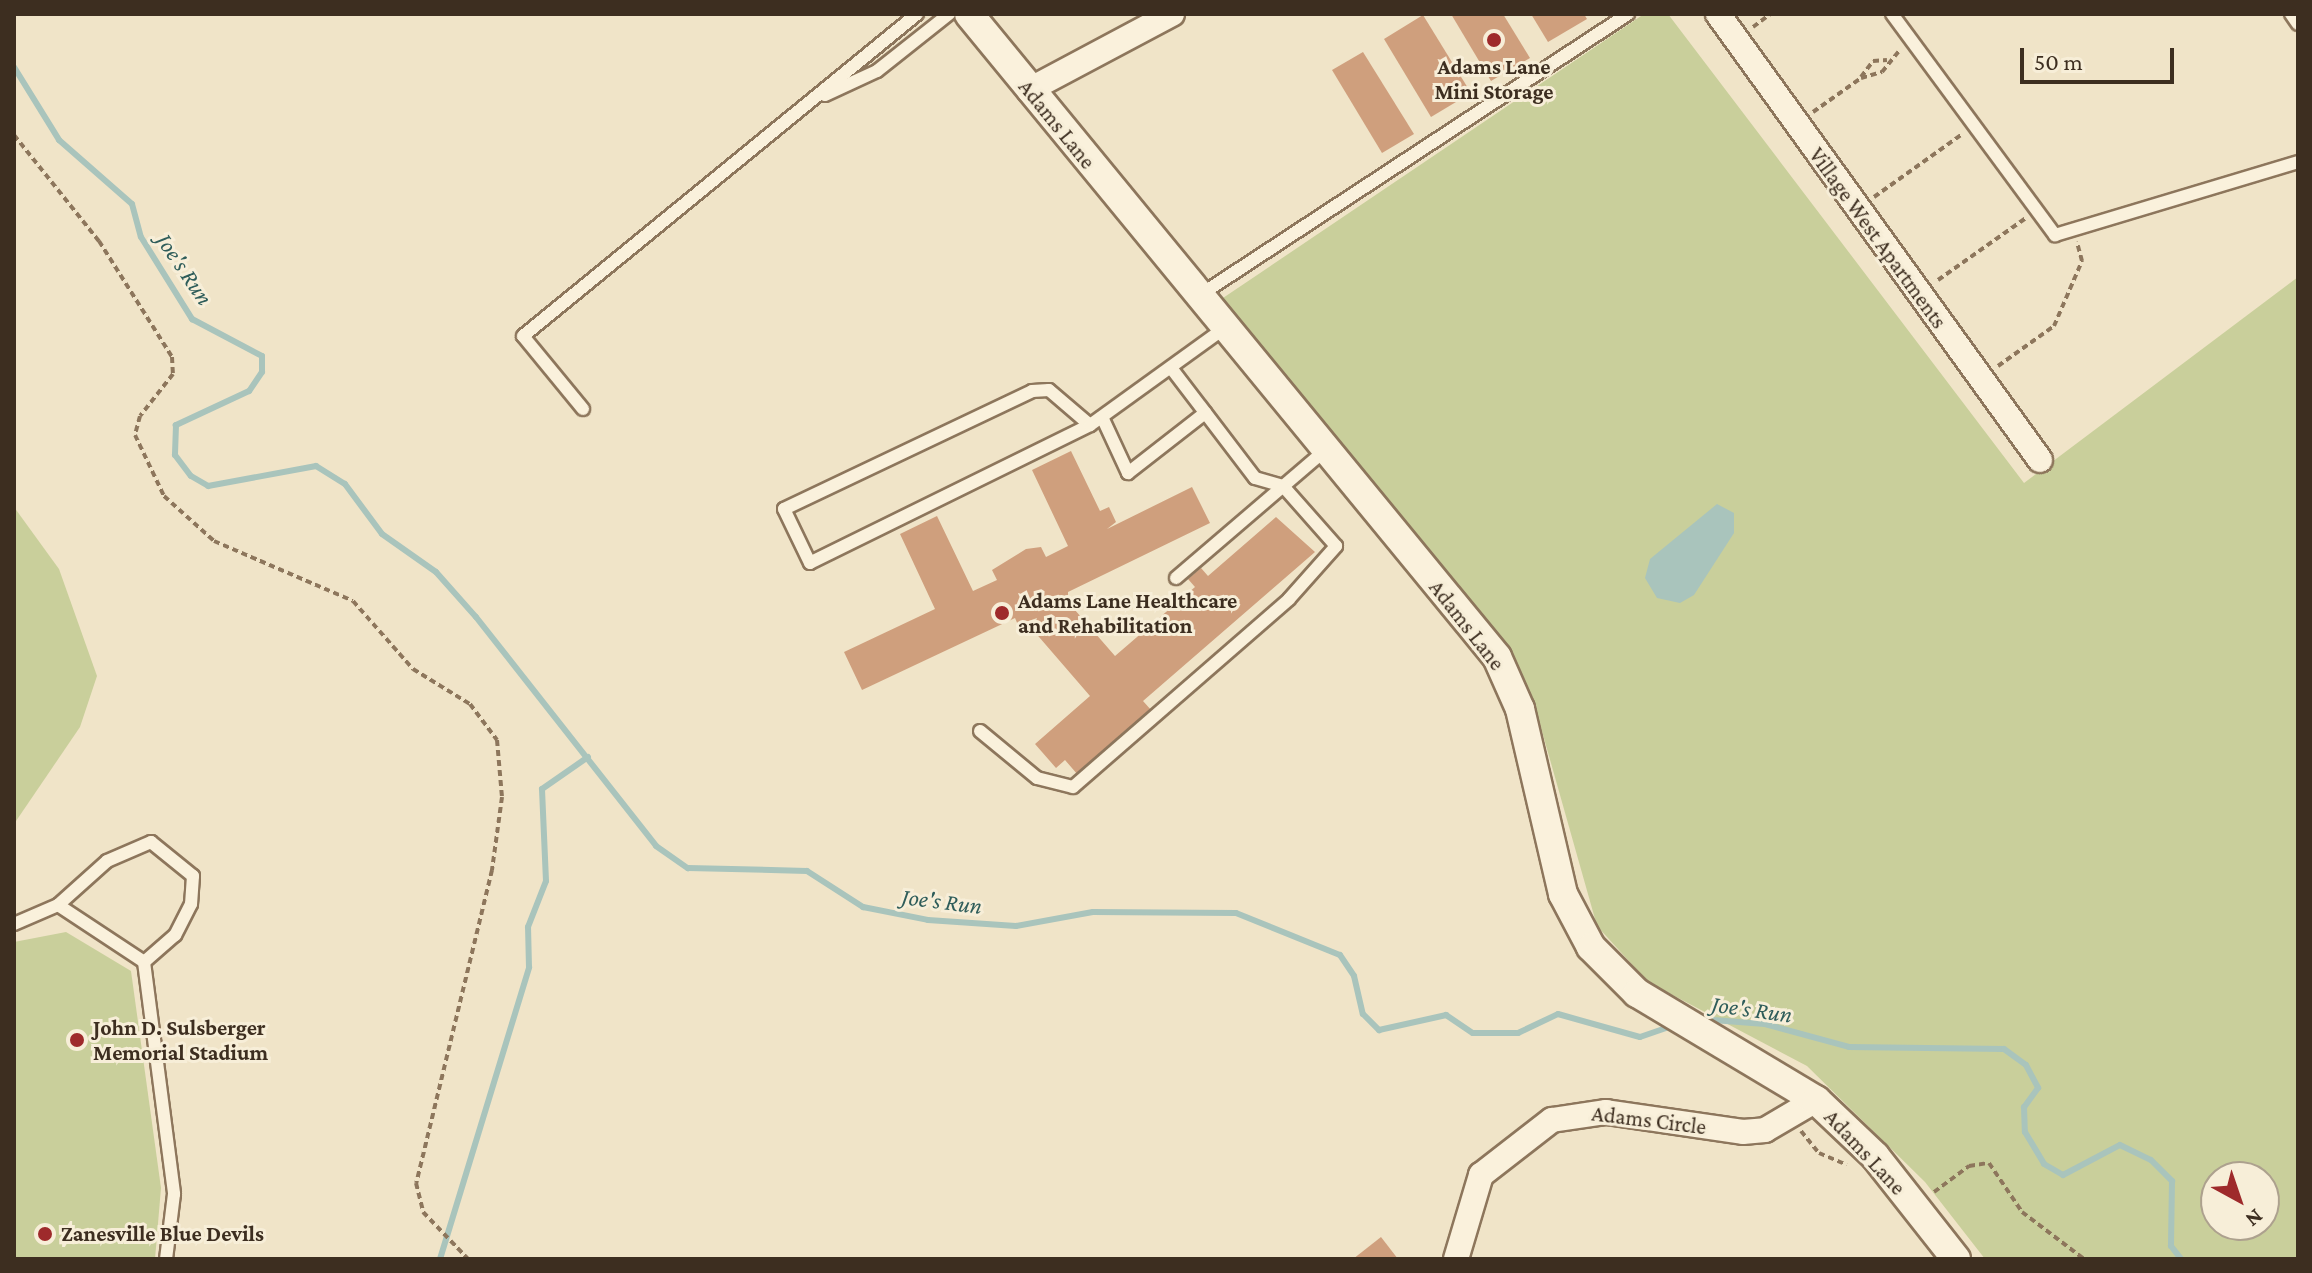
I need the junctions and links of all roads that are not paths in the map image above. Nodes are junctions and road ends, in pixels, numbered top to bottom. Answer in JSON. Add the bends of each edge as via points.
{"nodes":[{"id":1,"x":917,"y":14,"type":"edge"},
{"id":2,"x":1172,"y":14,"type":"edge"},
{"id":3,"x":1628,"y":14,"type":"edge"},
{"id":4,"x":1718,"y":14,"type":"edge"},
{"id":5,"x":1892,"y":14,"type":"edge"},
{"id":6,"x":2291,"y":14,"type":"edge"},
{"id":7,"x":967,"y":15,"type":"edge"},
{"id":8,"x":2298,"y":24,"type":"edge"},
{"id":9,"x":1029,"y":90,"type":"junction"},
{"id":10,"x":811,"y":101,"type":"junction"},
{"id":11,"x":2298,"y":162,"type":"edge"},
{"id":12,"x":1198,"y":296,"type":"junction"},
{"id":13,"x":1223,"y":329,"type":"junction"},
{"id":14,"x":1172,"y":369,"type":"junction"},
{"id":15,"x":583,"y":409,"type":"dead end"},
{"id":16,"x":1205,"y":413,"type":"junction"},
{"id":17,"x":1102,"y":417,"type":"junction"},
{"id":18,"x":1090,"y":425,"type":"junction"},
{"id":19,"x":1324,"y":451,"type":"junction"},
{"id":20,"x":2040,"y":460,"type":"dead end"},
{"id":21,"x":1283,"y":486,"type":"junction"},
{"id":22,"x":1176,"y":578,"type":"dead end"},
{"id":23,"x":980,"y":731,"type":"dead end"},
{"id":24,"x":58,"y":905,"type":"junction"},
{"id":25,"x":14,"y":924,"type":"edge"},
{"id":26,"x":144,"y":962,"type":"junction"},
{"id":27,"x":1816,"y":1100,"type":"junction"},
{"id":28,"x":1458,"y":1258,"type":"edge"},
{"id":29,"x":166,"y":1259,"type":"edge"},
{"id":30,"x":1956,"y":1259,"type":"edge"}],
"edges":[{"from":1,"to":10,"type":"lane"},
{"from":2,"to":9,"type":"street"},
{"from":3,"to":12,"type":"lane"},
{"from":4,"to":20,"type":"street","name":"Village West Apartments"},
{"from":5,"to":11,"type":"lane","via":[[2055,235]]},
{"from":6,"to":8,"type":"lane"},
{"from":7,"to":9,"type":"street","name":"Adams Lane"},
{"from":7,"to":10,"type":"lane","via":[[877,71]]},
{"from":9,"to":12,"type":"street","name":"Adams Lane"},
{"from":10,"to":15,"type":"lane","via":[[523,336]]},
{"from":12,"to":13,"type":"street","name":"Adams Lane"},
{"from":13,"to":14,"type":"lane"},
{"from":13,"to":19,"type":"street","name":"Adams Lane"},
{"from":14,"to":16,"type":"lane"},
{"from":14,"to":17,"type":"lane"},
{"from":16,"to":17,"type":"lane","via":[[1128,473]]},
{"from":16,"to":21,"type":"lane","via":[[1255,478]]},
{"from":17,"to":18,"type":"lane"},
{"from":18,"to":18,"type":"lane","via":[[1049,390],[1032,391],[784,509],[810,563]]},
{"from":19,"to":21,"type":"lane"},
{"from":19,"to":27,"type":"street","name":"Adams Lane","via":[[1497,657],[1520,709],[1577,924],[1611,972],[1672,1015]]},
{"from":21,"to":22,"type":"lane"},
{"from":21,"to":23,"type":"lane","via":[[1336,546],[1289,599],[1073,787],[1037,778]]},
{"from":24,"to":25,"type":"lane"},
{"from":24,"to":26,"type":"lane"},
{"from":24,"to":26,"type":"lane","via":[[107,861],[151,842],[193,876],[191,904],[175,935]]},
{"from":26,"to":29,"type":"lane","via":[[174,1194]]},
{"from":27,"to":28,"type":"street","name":"Adams Circle","via":[[1765,1130],[1743,1132],[1606,1112],[1552,1120],[1481,1175]]},
{"from":27,"to":30,"type":"street","name":"Adams Lane","via":[[1875,1156]]}]}
